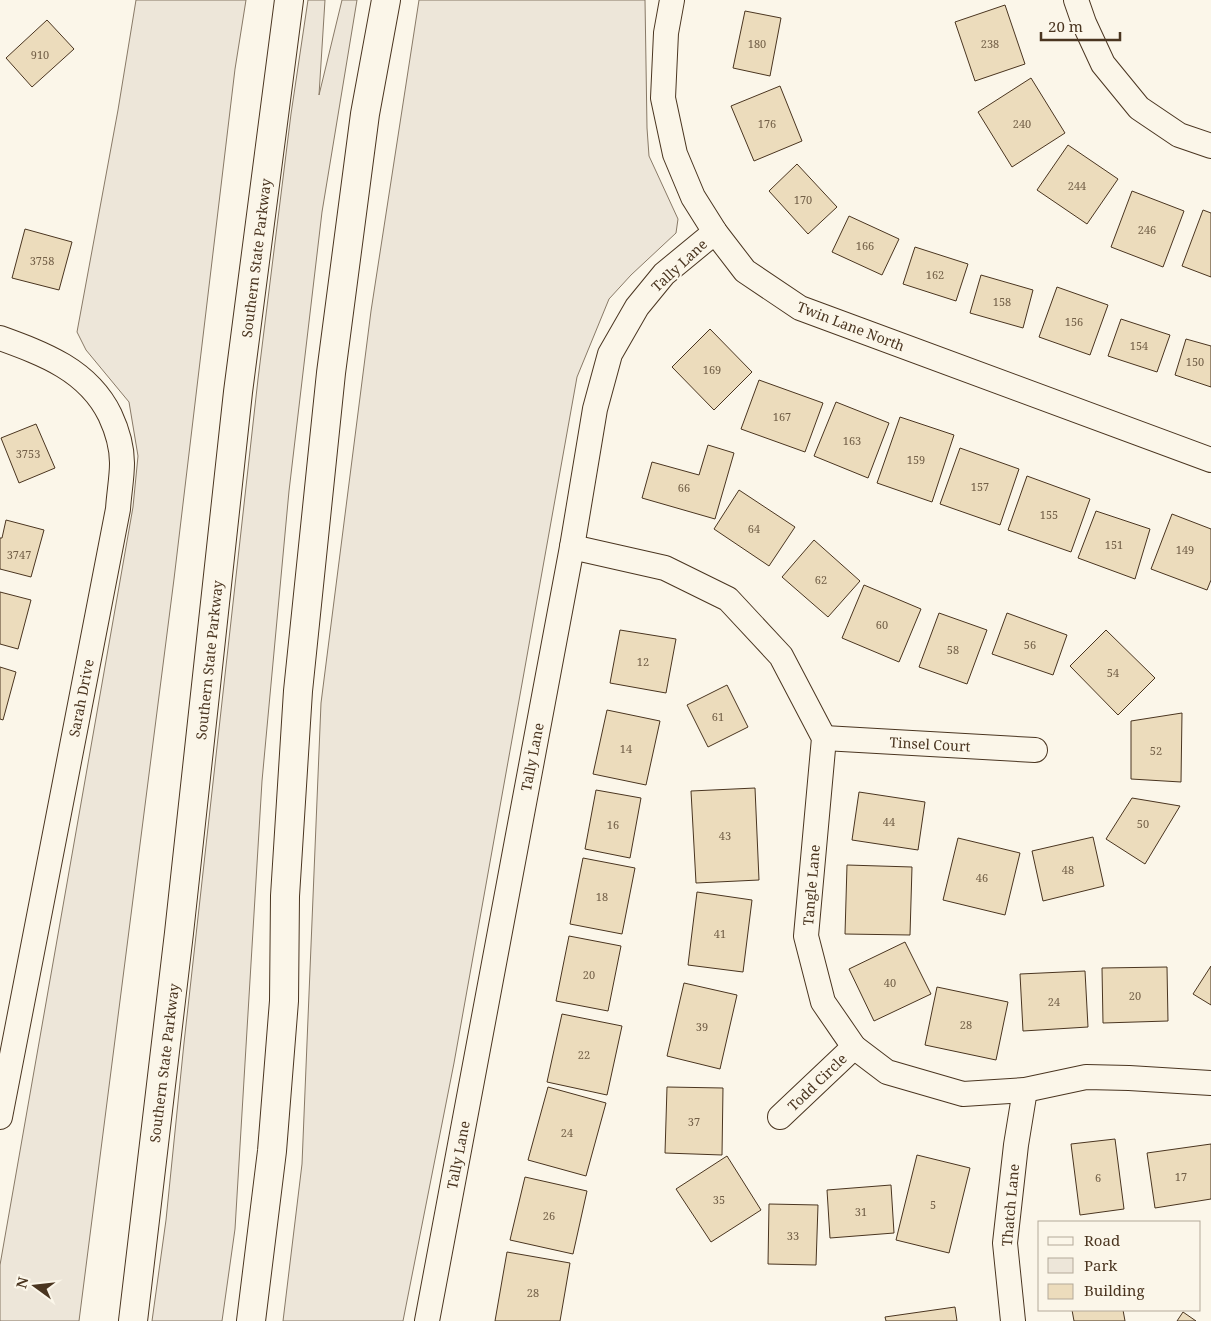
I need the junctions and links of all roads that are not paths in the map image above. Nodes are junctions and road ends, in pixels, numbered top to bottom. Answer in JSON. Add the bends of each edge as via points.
{"nodes":[{"id":1,"x":289,"y":0,"type":"edge"},
{"id":2,"x":386,"y":0,"type":"edge"},
{"id":3,"x":672,"y":0,"type":"edge"},
{"id":4,"x":1076,"y":0,"type":"edge"},
{"id":5,"x":1211,"y":146,"type":"edge"},
{"id":6,"x":715,"y":232,"type":"junction"},
{"id":7,"x":0,"y":338,"type":"edge"},
{"id":8,"x":1211,"y":460,"type":"edge"},
{"id":9,"x":572,"y":547,"type":"junction"},
{"id":10,"x":824,"y":738,"type":"junction"},
{"id":11,"x":1035,"y":750,"type":"dead end"},
{"id":12,"x":854,"y":1047,"type":"junction"},
{"id":13,"x":1211,"y":1083,"type":"edge"},
{"id":14,"x":1025,"y":1090,"type":"junction"},
{"id":15,"x":0,"y":1117,"type":"edge"},
{"id":16,"x":780,"y":1117,"type":"dead end"},
{"id":17,"x":133,"y":1321,"type":"edge"},
{"id":18,"x":251,"y":1321,"type":"edge"},
{"id":19,"x":427,"y":1321,"type":"edge"},
{"id":20,"x":1013,"y":1321,"type":"edge"}],
"edges":[{"from":1,"to":17,"type":"highway","name":"Southern State Parkway","via":[[238,392]]},
{"from":2,"to":18,"type":"highway","via":[[365,114],[331,373],[299,681],[285,896],[282,1020],[272,1151]]},
{"from":3,"to":6,"type":"street","name":"Twin Lane North","via":[[666,33],[663,98],[675,154],[693,197]]},
{"from":4,"to":5,"type":"street","via":[[1103,64],[1139,108],[1179,135]]},
{"from":6,"to":8,"type":"street","name":"Twin Lane North","via":[[745,271],[800,308]]},
{"from":6,"to":9,"type":"street","name":"Tally Lane","via":[[664,274],[637,307],[610,354],[595,409]]},
{"from":7,"to":15,"type":"street","name":"Sarah Drive","via":[[44,354],[74,371],[90,386],[103,402],[118,432],[122,462],[118,509]]},
{"from":9,"to":10,"type":"street","via":[[665,568],[728,598],[781,656]]},
{"from":9,"to":19,"type":"street","name":"Tally Lane"},
{"from":10,"to":11,"type":"street","name":"Tinsel Court"},
{"from":10,"to":12,"type":"street","name":"Tangle Lane","via":[[806,936],[823,1002]]},
{"from":12,"to":14,"type":"street","name":"Tangle Lane","via":[[887,1072],[963,1094]]},
{"from":12,"to":16,"type":"street","name":"Todd Circle"},
{"from":13,"to":14,"type":"street","name":"Tangle Lane","via":[[1086,1077]]},
{"from":14,"to":20,"type":"street","name":"Thatch Lane","via":[[1005,1243]]}]}
